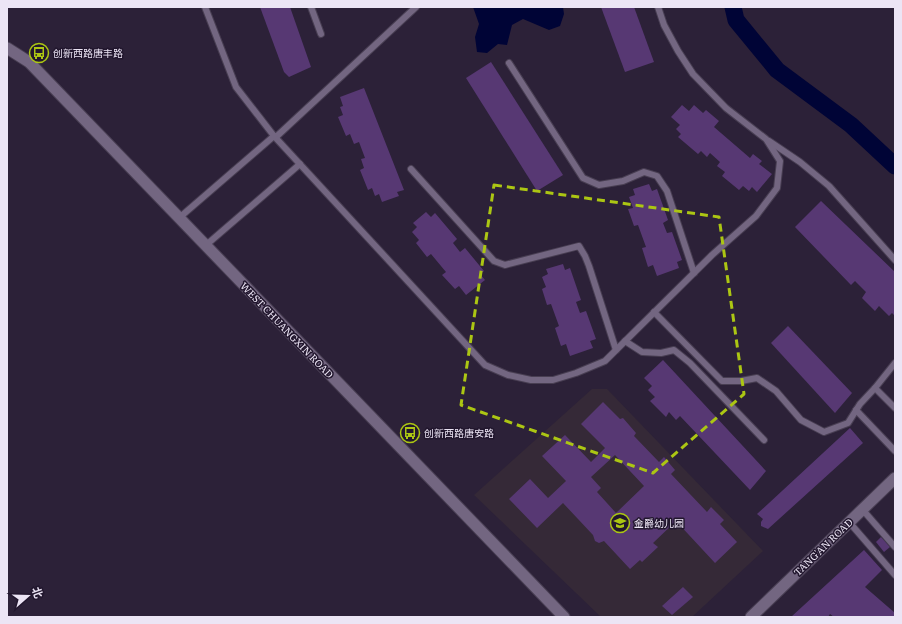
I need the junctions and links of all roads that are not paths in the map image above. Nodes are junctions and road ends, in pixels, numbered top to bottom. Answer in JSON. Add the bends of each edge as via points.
{"nodes":[{"id":1,"x":204,"y":7,"type":"edge"},
{"id":2,"x":311,"y":7,"type":"edge"},
{"id":3,"x":416,"y":7,"type":"edge"},
{"id":4,"x":658,"y":7,"type":"edge"},
{"id":5,"x":321,"y":34,"type":"dead end"},
{"id":6,"x":7,"y":48,"type":"edge"},
{"id":7,"x":509,"y":63,"type":"dead end"},
{"id":8,"x":275,"y":137,"type":"junction"},
{"id":9,"x":766,"y":140,"type":"junction"},
{"id":10,"x":300,"y":164,"type":"junction"},
{"id":11,"x":411,"y":169,"type":"dead end"},
{"id":12,"x":179,"y":218,"type":"junction"},
{"id":13,"x":206,"y":246,"type":"junction"},
{"id":14,"x":895,"y":260,"type":"edge"},
{"id":15,"x":694,"y":273,"type":"junction"},
{"id":16,"x":654,"y":312,"type":"junction"},
{"id":17,"x":625,"y":341,"type":"junction"},
{"id":18,"x":616,"y":350,"type":"junction"},
{"id":19,"x":895,"y":363,"type":"edge"},
{"id":20,"x":875,"y":388,"type":"junction"},
{"id":21,"x":895,"y":408,"type":"edge"},
{"id":22,"x":856,"y":410,"type":"junction"},
{"id":23,"x":764,"y":440,"type":"dead end"},
{"id":24,"x":895,"y":451,"type":"edge"},
{"id":25,"x":895,"y":478,"type":"edge"},
{"id":26,"x":862,"y":509,"type":"junction"},
{"id":27,"x":849,"y":522,"type":"junction"},
{"id":28,"x":895,"y":547,"type":"edge"},
{"id":29,"x":895,"y":575,"type":"edge"},
{"id":30,"x":564,"y":617,"type":"edge"},
{"id":31,"x":751,"y":617,"type":"edge"}],
"edges":[{"from":1,"to":8,"type":"lane","via":[[236,87]]},
{"from":2,"to":5,"type":"lane"},
{"from":3,"to":8,"type":"lane"},
{"from":4,"to":9,"type":"lane","via":[[664,25],[693,74],[726,108]]},
{"from":6,"to":12,"type":"street","name":"WEST CHUANGXIN ROAD","via":[[29,62]]},
{"from":7,"to":15,"type":"lane","via":[[582,178],[599,185],[623,181],[644,172],[657,176],[667,191]]},
{"from":8,"to":10,"type":"lane"},
{"from":8,"to":12,"type":"lane"},
{"from":9,"to":14,"type":"lane","via":[[800,162],[829,186]]},
{"from":9,"to":15,"type":"lane","via":[[780,161],[777,188],[756,216]]},
{"from":10,"to":13,"type":"lane"},
{"from":10,"to":18,"type":"lane","via":[[485,365],[531,380],[553,380],[605,361]]},
{"from":11,"to":18,"type":"lane","via":[[494,261],[505,265],[579,246],[589,266]]},
{"from":12,"to":13,"type":"street","name":"WEST CHUANGXIN ROAD"},
{"from":13,"to":30,"type":"street","name":"WEST CHUANGXIN ROAD"},
{"from":15,"to":16,"type":"lane"},
{"from":16,"to":17,"type":"lane"},
{"from":16,"to":22,"type":"lane","via":[[722,381],[741,382],[757,378],[776,391],[801,420],[824,432],[848,423]]},
{"from":17,"to":18,"type":"lane"},
{"from":17,"to":23,"type":"lane","via":[[642,352],[674,350],[690,362]]},
{"from":19,"to":20,"type":"lane"},
{"from":20,"to":21,"type":"lane"},
{"from":20,"to":22,"type":"lane"},
{"from":22,"to":24,"type":"lane"},
{"from":25,"to":26,"type":"street","name":"TANG'AN ROAD"},
{"from":26,"to":27,"type":"street","name":"TANG'AN ROAD"},
{"from":26,"to":28,"type":"lane"},
{"from":27,"to":29,"type":"lane"},
{"from":27,"to":31,"type":"street","name":"TANG'AN ROAD"}]}
